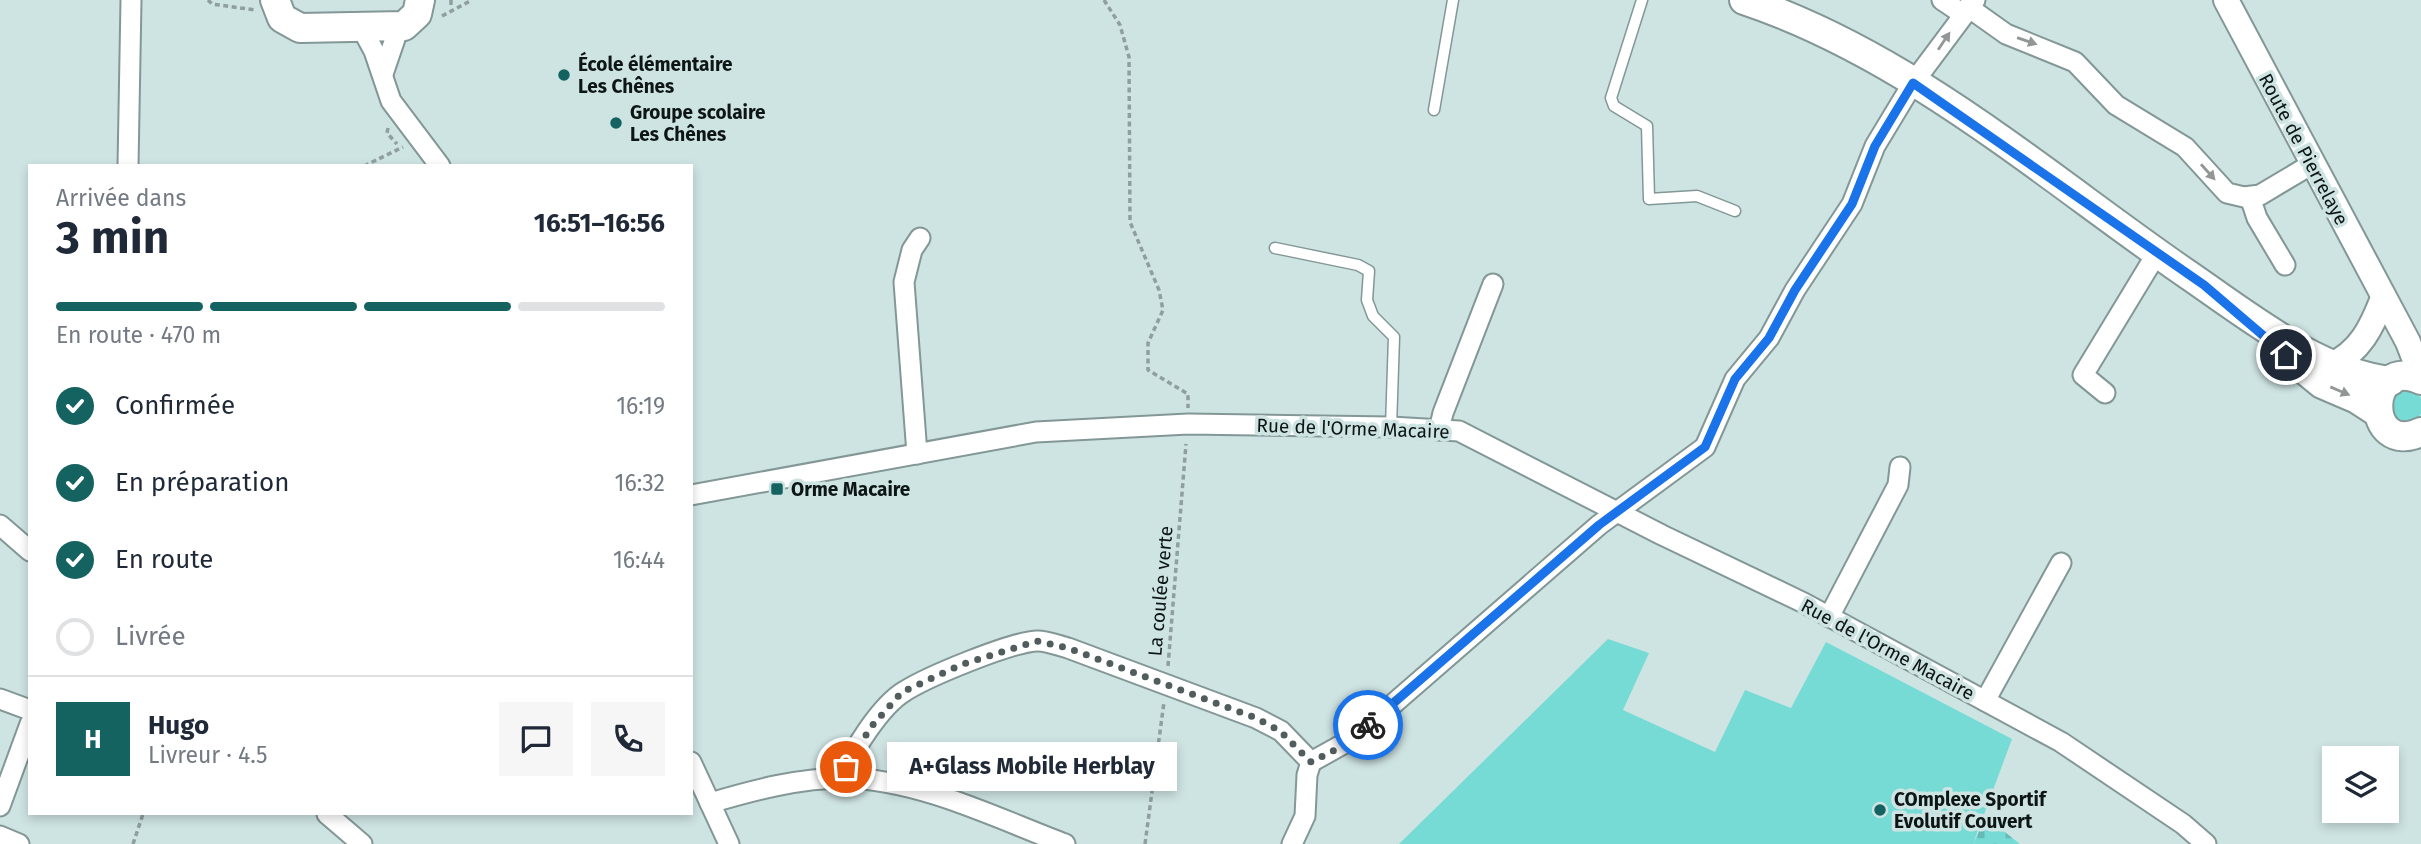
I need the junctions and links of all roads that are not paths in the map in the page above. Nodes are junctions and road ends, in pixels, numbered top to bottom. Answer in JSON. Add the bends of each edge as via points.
{"nodes":[{"id":1,"x":131,"y":0,"type":"edge"},
{"id":2,"x":1453,"y":0,"type":"edge"},
{"id":3,"x":1643,"y":0,"type":"edge"},
{"id":4,"x":1942,"y":0,"type":"edge"},
{"id":5,"x":2226,"y":0,"type":"edge"},
{"id":6,"x":271,"y":2,"type":"edge"},
{"id":7,"x":430,"y":3,"type":"edge"},
{"id":8,"x":1763,"y":3,"type":"edge"},
{"id":9,"x":1969,"y":7,"type":"edge"},
{"id":10,"x":361,"y":27,"type":"junction"},
{"id":11,"x":399,"y":27,"type":"junction"},
{"id":12,"x":383,"y":74,"type":"junction"},
{"id":13,"x":1913,"y":83,"type":"junction"},
{"id":14,"x":1434,"y":110,"type":"dead end"},
{"id":15,"x":128,"y":164,"type":"edge"},
{"id":16,"x":439,"y":164,"type":"edge"},
{"id":17,"x":2312,"y":164,"type":"junction"},
{"id":18,"x":2250,"y":197,"type":"junction"},
{"id":19,"x":1735,"y":211,"type":"dead end"},
{"id":20,"x":920,"y":238,"type":"dead end"},
{"id":21,"x":1275,"y":248,"type":"dead end"},
{"id":22,"x":2157,"y":253,"type":"junction"},
{"id":23,"x":2285,"y":265,"type":"dead end"},
{"id":24,"x":1493,"y":284,"type":"dead end"},
{"id":25,"x":2383,"y":298,"type":"junction"},
{"id":26,"x":2229,"y":304,"type":"junction"},
{"id":27,"x":2331,"y":365,"type":"junction"},
{"id":28,"x":2409,"y":373,"type":"edge"},
{"id":29,"x":2105,"y":393,"type":"dead end"},
{"id":30,"x":2377,"y":412,"type":"junction"},
{"id":31,"x":1391,"y":427,"type":"junction"},
{"id":32,"x":1439,"y":430,"type":"junction"},
{"id":33,"x":2418,"y":437,"type":"edge"},
{"id":34,"x":917,"y":454,"type":"junction"},
{"id":35,"x":1900,"y":467,"type":"dead end"},
{"id":36,"x":693,"y":495,"type":"edge"},
{"id":37,"x":1618,"y":513,"type":"junction"},
{"id":38,"x":0,"y":526,"type":"edge"},
{"id":39,"x":28,"y":549,"type":"edge"},
{"id":40,"x":2061,"y":563,"type":"dead end"},
{"id":41,"x":1829,"y":617,"type":"junction"},
{"id":42,"x":0,"y":699,"type":"edge"},
{"id":43,"x":1985,"y":701,"type":"junction"},
{"id":44,"x":28,"y":709,"type":"edge"},
{"id":45,"x":28,"y":729,"type":"edge"},
{"id":46,"x":1311,"y":762,"type":"junction"},
{"id":47,"x":693,"y":766,"type":"edge"},
{"id":48,"x":846,"y":778,"type":"junction"},
{"id":49,"x":710,"y":803,"type":"junction"},
{"id":50,"x":0,"y":806,"type":"edge"},
{"id":51,"x":328,"y":815,"type":"edge"},
{"id":52,"x":0,"y":836,"type":"edge"},
{"id":53,"x":19,"y":844,"type":"edge"},
{"id":54,"x":362,"y":844,"type":"edge"},
{"id":55,"x":729,"y":844,"type":"edge"},
{"id":56,"x":1065,"y":844,"type":"edge"},
{"id":57,"x":1292,"y":844,"type":"edge"},
{"id":58,"x":2206,"y":844,"type":"edge"}],
"edges":[{"from":1,"to":15,"type":"street"},
{"from":2,"to":14,"type":"lane"},
{"from":3,"to":19,"type":"lane","via":[[1611,98],[1614,106],[1647,126],[1649,199],[1697,196]]},
{"from":4,"to":9,"type":"street"},
{"from":5,"to":17,"type":"street","name":"Route de Pierrelaye"},
{"from":6,"to":10,"type":"main road","via":[[284,20],[300,28]]},
{"from":7,"to":11,"type":"main road"},
{"from":8,"to":13,"type":"main road"},
{"from":13,"to":9,"type":"street","one_way":true},
{"from":9,"to":18,"type":"street","one_way":true,"via":[[2006,34],[2075,62],[2116,105],[2185,147],[2227,193]]},
{"from":10,"to":11,"type":"main road"},
{"from":10,"to":12,"type":"street"},
{"from":11,"to":12,"type":"street"},
{"from":12,"to":16,"type":"street","via":[[391,101]]},
{"from":13,"to":22,"type":"main road"},
{"from":13,"to":37,"type":"street","via":[[1875,146],[1852,204],[1769,338],[1735,379],[1705,447]]},
{"from":17,"to":18,"type":"street"},
{"from":17,"to":25,"type":"street","name":"Route de Pierrelaye"},
{"from":18,"to":23,"type":"street"},
{"from":20,"to":34,"type":"street","via":[[904,282]]},
{"from":21,"to":31,"type":"lane","via":[[1369,271],[1367,300],[1373,317],[1394,337]]},
{"from":22,"to":26,"type":"main road"},
{"from":22,"to":29,"type":"street","via":[[2083,375]]},
{"from":24,"to":32,"type":"street"},
{"from":25,"to":27,"type":"street","via":[[2360,344]]},
{"from":25,"to":28,"type":"street","name":"Route de Pierrelaye","via":[[2408,342]]},
{"from":26,"to":27,"type":"main road"},
{"from":26,"to":30,"type":"main road","one_way":true,"via":[[2305,373]]},
{"from":27,"to":28,"type":"main road","via":[[2358,376]]},
{"from":28,"to":30,"type":"main road","via":[[2379,394]]},
{"from":30,"to":33,"type":"main road","via":[[2390,431]]},
{"from":31,"to":32,"type":"street","name":"Rue de l'Orme Macaire"},
{"from":31,"to":34,"type":"street","name":"Rue de l'Orme Macaire","via":[[1188,424],[1036,432]]},
{"from":32,"to":37,"type":"street","name":"Rue de l'Orme Macaire","via":[[1459,431]]},
{"from":34,"to":36,"type":"street","name":"Rue de l'Orme Macaire"},
{"from":35,"to":41,"type":"street","via":[[1898,485]]},
{"from":37,"to":41,"type":"street","name":"Rue de l'Orme Macaire"},
{"from":37,"to":46,"type":"street","via":[[1354,738]]},
{"from":38,"to":39,"type":"street"},
{"from":40,"to":43,"type":"street"},
{"from":41,"to":43,"type":"street","name":"Rue de l'Orme Macaire"},
{"from":42,"to":44,"type":"street"},
{"from":43,"to":58,"type":"street","name":"Rue de l'Orme Macaire","via":[[2061,743]]},
{"from":45,"to":50,"type":"street"},
{"from":46,"to":48,"type":"street","via":[[1280,731],[1256,718],[1068,648],[1037,641],[963,664],[902,692],[850,757]]},
{"from":46,"to":57,"type":"street","via":[[1305,816]]},
{"from":47,"to":49,"type":"street"},
{"from":48,"to":49,"type":"street","via":[[760,788]]},
{"from":48,"to":56,"type":"street","via":[[944,799]]},
{"from":49,"to":55,"type":"street"},
{"from":51,"to":54,"type":"street"},
{"from":52,"to":53,"type":"street"}]}
